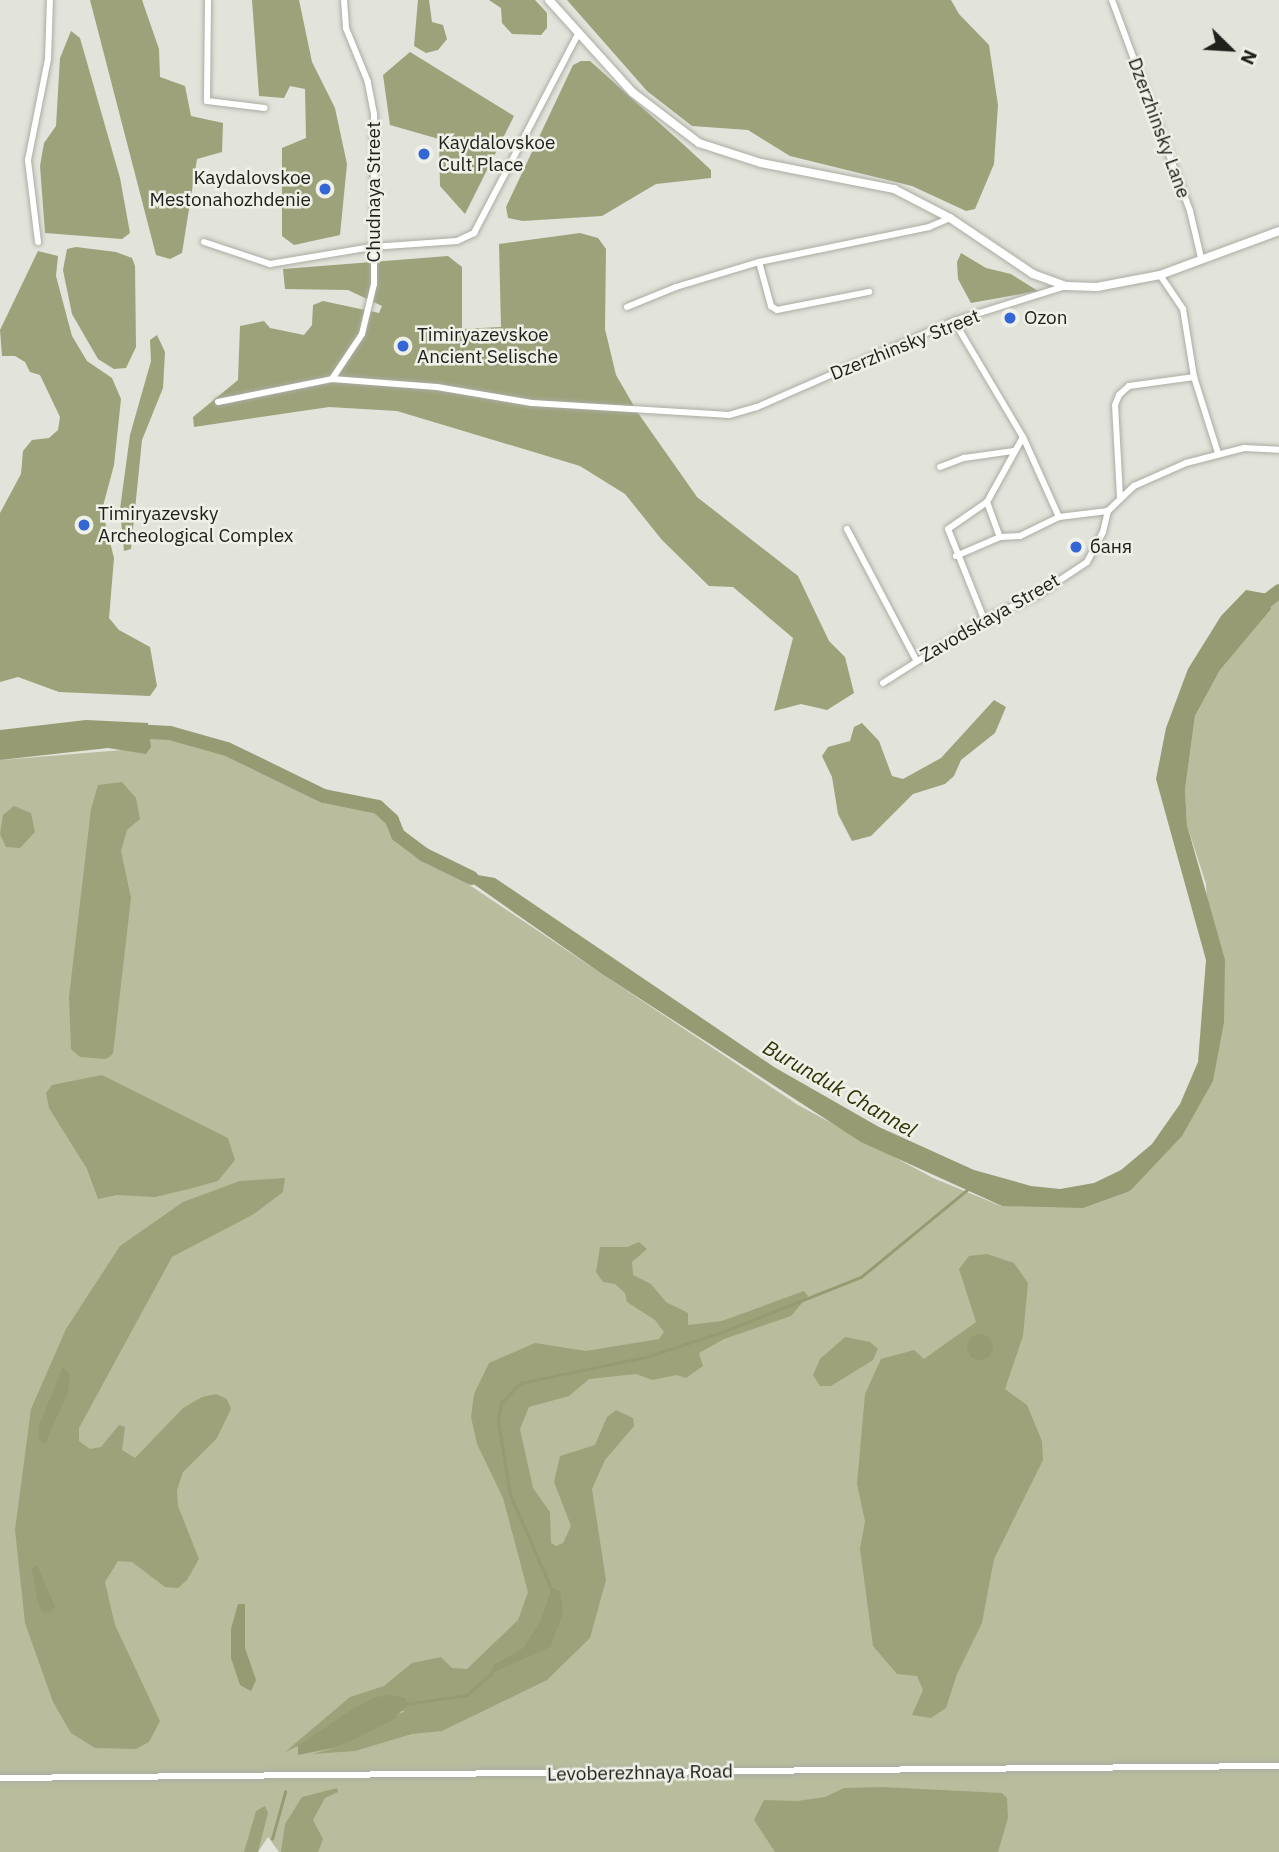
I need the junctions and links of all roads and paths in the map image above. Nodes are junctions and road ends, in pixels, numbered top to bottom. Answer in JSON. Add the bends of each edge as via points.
{"nodes":[{"id":1,"x":50,"y":0,"type":"edge"},
{"id":2,"x":208,"y":0,"type":"edge"},
{"id":3,"x":344,"y":0,"type":"edge"},
{"id":4,"x":549,"y":0,"type":"edge"},
{"id":5,"x":1112,"y":0,"type":"edge"},
{"id":6,"x":578,"y":34,"type":"junction"},
{"id":7,"x":265,"y":108,"type":"dead end"},
{"id":8,"x":950,"y":218,"type":"junction"},
{"id":9,"x":1279,"y":231,"type":"edge"},
{"id":10,"x":38,"y":242,"type":"dead end"},
{"id":11,"x":204,"y":242,"type":"dead end"},
{"id":12,"x":372,"y":247,"type":"junction"},
{"id":13,"x":1201,"y":258,"type":"junction"},
{"id":14,"x":759,"y":262,"type":"junction"},
{"id":15,"x":1160,"y":275,"type":"junction"},
{"id":16,"x":1066,"y":286,"type":"junction"},
{"id":17,"x":869,"y":292,"type":"dead end"},
{"id":18,"x":627,"y":307,"type":"dead end"},
{"id":19,"x":954,"y":321,"type":"junction"},
{"id":20,"x":1194,"y":377,"type":"junction"},
{"id":21,"x":332,"y":379,"type":"junction"},
{"id":22,"x":218,"y":402,"type":"dead end"},
{"id":23,"x":1023,"y":437,"type":"junction"},
{"id":24,"x":1278,"y":450,"type":"edge"},
{"id":25,"x":1013,"y":451,"type":"junction"},
{"id":26,"x":1218,"y":453,"type":"junction"},
{"id":27,"x":940,"y":467,"type":"dead end"},
{"id":28,"x":1120,"y":497,"type":"junction"},
{"id":29,"x":987,"y":502,"type":"junction"},
{"id":30,"x":1108,"y":511,"type":"junction"},
{"id":31,"x":1059,"y":517,"type":"junction"},
{"id":32,"x":847,"y":529,"type":"dead end"},
{"id":33,"x":1000,"y":537,"type":"junction"},
{"id":34,"x":956,"y":556,"type":"junction"},
{"id":35,"x":984,"y":619,"type":"junction"},
{"id":36,"x":916,"y":660,"type":"junction"},
{"id":37,"x":883,"y":683,"type":"dead end"},
{"id":38,"x":1279,"y":1766,"type":"edge"},
{"id":39,"x":0,"y":1778,"type":"edge"}],
"edges":[{"from":1,"to":10,"type":"street","via":[[48,59],[27,160]]},
{"from":2,"to":7,"type":"street","via":[[207,100]]},
{"from":3,"to":12,"type":"street","name":"Chudnaya Street","via":[[346,28],[368,82],[374,114]]},
{"from":4,"to":6,"type":"street"},
{"from":5,"to":13,"type":"street","name":"Dzerzhinsky Lane","via":[[1190,211]]},
{"from":6,"to":8,"type":"street","via":[[648,106],[699,144],[744,159],[894,189]]},
{"from":6,"to":12,"type":"street","via":[[480,227],[457,241]]},
{"from":8,"to":14,"type":"street","via":[[929,227]]},
{"from":8,"to":16,"type":"street","via":[[1003,257]]},
{"from":9,"to":13,"type":"street","name":"Dzerzhinsky Street"},
{"from":11,"to":12,"type":"street","via":[[270,264]]},
{"from":12,"to":21,"type":"street","name":"Chudnaya Street","via":[[369,315],[354,350]]},
{"from":13,"to":15,"type":"street","name":"Dzerzhinsky Street"},
{"from":14,"to":17,"type":"street","via":[[771,306],[777,310]]},
{"from":14,"to":18,"type":"street"},
{"from":15,"to":16,"type":"street","name":"Dzerzhinsky Street","via":[[1097,287]]},
{"from":15,"to":20,"type":"street","via":[[1183,309]]},
{"from":16,"to":19,"type":"street","name":"Dzerzhinsky Street"},
{"from":19,"to":21,"type":"street","name":"Dzerzhinsky Street","via":[[744,412],[712,416],[532,403],[437,387]]},
{"from":19,"to":23,"type":"street"},
{"from":20,"to":26,"type":"street"},
{"from":20,"to":28,"type":"street","via":[[1129,386],[1119,395],[1115,405]]},
{"from":21,"to":22,"type":"street","name":"Dzerzhinsky Street"},
{"from":23,"to":25,"type":"street"},
{"from":23,"to":31,"type":"street"},
{"from":24,"to":26,"type":"street","name":"Zavodskaya Street","via":[[1244,448]]},
{"from":25,"to":27,"type":"street","via":[[964,458]]},
{"from":25,"to":29,"type":"street"},
{"from":26,"to":28,"type":"street","name":"Zavodskaya Street","via":[[1145,479]]},
{"from":28,"to":30,"type":"street","name":"Zavodskaya Street"},
{"from":29,"to":33,"type":"street"},
{"from":29,"to":34,"type":"street","via":[[948,530]]},
{"from":30,"to":31,"type":"street"},
{"from":30,"to":35,"type":"street","name":"Zavodskaya Street","via":[[1087,562],[1036,596]]},
{"from":31,"to":33,"type":"street","via":[[1020,537]]},
{"from":32,"to":36,"type":"street"},
{"from":33,"to":34,"type":"street"},
{"from":34,"to":35,"type":"street"},
{"from":35,"to":36,"type":"street","name":"Zavodskaya Street"},
{"from":36,"to":37,"type":"street","name":"Zavodskaya Street"},
{"from":38,"to":39,"type":"street","name":"Levoberezhnaya Road"}]}
